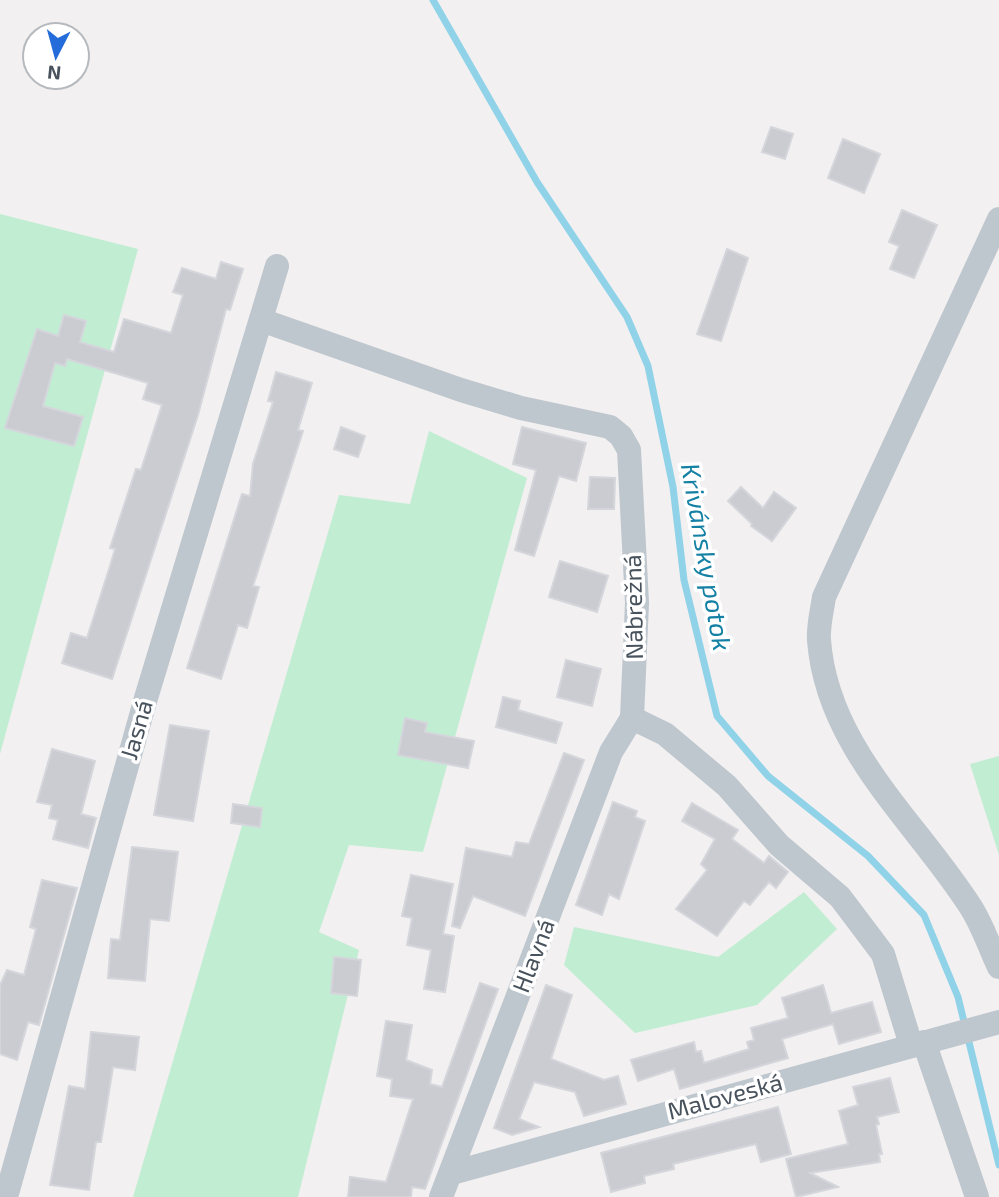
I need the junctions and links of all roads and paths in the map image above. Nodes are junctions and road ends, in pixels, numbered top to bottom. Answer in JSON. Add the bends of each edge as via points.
{"nodes":[{"id":1,"x":999,"y":219,"type":"edge"},
{"id":2,"x":277,"y":266,"type":"dead end"},
{"id":3,"x":261,"y":320,"type":"junction"},
{"id":4,"x":632,"y":718,"type":"junction"},
{"id":5,"x":999,"y":967,"type":"edge"},
{"id":6,"x":999,"y":1022,"type":"edge"},
{"id":7,"x":925,"y":1042,"type":"junction"},
{"id":8,"x":452,"y":1172,"type":"junction"},
{"id":9,"x":6,"y":1197,"type":"edge"},
{"id":10,"x":441,"y":1197,"type":"edge"},
{"id":11,"x":977,"y":1197,"type":"edge"}],
"edges":[{"from":1,"to":5,"type":"street","via":[[824,597],[818,637],[824,677],[844,729],[877,784],[972,910]]},
{"from":2,"to":3,"type":"street","name":"Jasná"},
{"from":3,"to":4,"type":"street","name":"Nábrežná","via":[[461,390],[610,426],[621,436],[629,450],[638,603]]},
{"from":3,"to":9,"type":"street","name":"Jasná","via":[[146,698]]},
{"from":4,"to":7,"type":"street","via":[[665,734],[727,786],[779,845],[840,897],[883,954]]},
{"from":4,"to":8,"type":"street","name":"Hlavná","via":[[611,752]]},
{"from":6,"to":7,"type":"street","name":"Maloveská"},
{"from":7,"to":8,"type":"street","name":"Maloveská"},
{"from":7,"to":11,"type":"street"},
{"from":8,"to":10,"type":"street","name":"Hlavná"}]}
